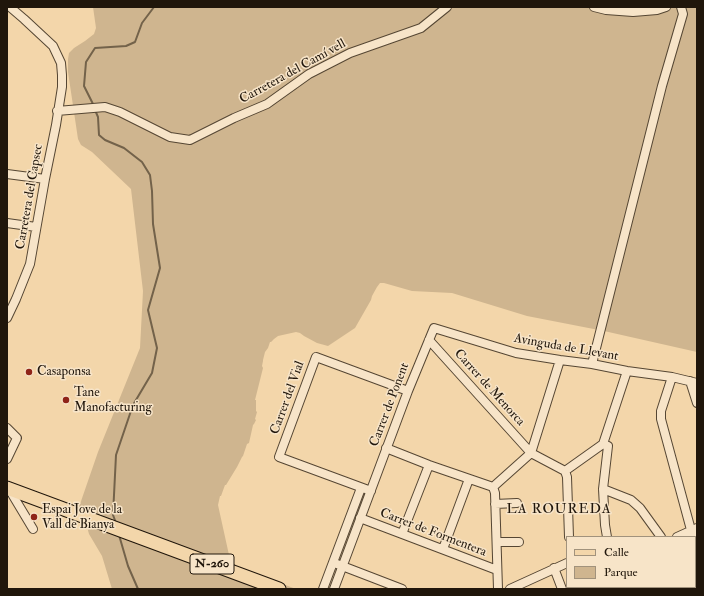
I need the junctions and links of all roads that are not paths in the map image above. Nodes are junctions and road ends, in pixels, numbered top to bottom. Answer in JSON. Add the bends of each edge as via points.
{"nodes":[{"id":1,"x":10,"y":7,"type":"edge"},
{"id":2,"x":447,"y":7,"type":"edge"},
{"id":3,"x":594,"y":7,"type":"edge"},
{"id":4,"x":666,"y":7,"type":"edge"},
{"id":5,"x":681,"y":7,"type":"edge"},
{"id":6,"x":58,"y":111,"type":"junction"},
{"id":7,"x":7,"y":174,"type":"edge"},
{"id":8,"x":44,"y":179,"type":"junction"},
{"id":9,"x":7,"y":223,"type":"edge"},
{"id":10,"x":36,"y":227,"type":"junction"},
{"id":11,"x":7,"y":318,"type":"edge"},
{"id":12,"x":434,"y":328,"type":"joint"},
{"id":13,"x":429,"y":340,"type":"junction"},
{"id":14,"x":560,"y":360,"type":"junction"},
{"id":15,"x":592,"y":364,"type":"junction"},
{"id":16,"x":627,"y":371,"type":"junction"},
{"id":17,"x":672,"y":377,"type":"junction"},
{"id":18,"x":694,"y":382,"type":"edge"},
{"id":19,"x":408,"y":391,"type":"junction"},
{"id":20,"x":697,"y":403,"type":"edge"},
{"id":21,"x":7,"y":428,"type":"edge"},
{"id":22,"x":603,"y":444,"type":"junction"},
{"id":23,"x":386,"y":448,"type":"junction"},
{"id":24,"x":531,"y":453,"type":"junction"},
{"id":25,"x":7,"y":459,"type":"edge"},
{"id":26,"x":429,"y":465,"type":"junction"},
{"id":27,"x":565,"y":471,"type":"junction"},
{"id":28,"x":469,"y":479,"type":"junction"},
{"id":29,"x":8,"y":487,"type":"edge"},
{"id":30,"x":493,"y":487,"type":"junction"},
{"id":31,"x":361,"y":488,"type":"junction"},
{"id":32,"x":603,"y":489,"type":"junction"},
{"id":33,"x":371,"y":491,"type":"junction"},
{"id":34,"x":517,"y":503,"type":"dead end"},
{"id":35,"x":495,"y":504,"type":"junction"},
{"id":36,"x":360,"y":518,"type":"junction"},
{"id":37,"x":32,"y":529,"type":"dead end"},
{"id":38,"x":402,"y":534,"type":"junction"},
{"id":39,"x":694,"y":534,"type":"edge"},
{"id":40,"x":569,"y":536,"type":"edge"},
{"id":41,"x":607,"y":536,"type":"edge"},
{"id":42,"x":660,"y":536,"type":"edge"},
{"id":43,"x":683,"y":536,"type":"edge"},
{"id":44,"x":497,"y":542,"type":"junction"},
{"id":45,"x":518,"y":542,"type":"dead end"},
{"id":46,"x":443,"y":549,"type":"junction"},
{"id":47,"x":333,"y":563,"type":"junction"},
{"id":48,"x":566,"y":563,"type":"edge"},
{"id":49,"x":342,"y":566,"type":"junction"},
{"id":50,"x":554,"y":568,"type":"junction"},
{"id":51,"x":497,"y":570,"type":"junction"},
{"id":52,"x":323,"y":588,"type":"edge"},
{"id":53,"x":279,"y":589,"type":"edge"},
{"id":54,"x":334,"y":589,"type":"edge"},
{"id":55,"x":402,"y":589,"type":"edge"},
{"id":56,"x":498,"y":589,"type":"edge"},
{"id":57,"x":510,"y":589,"type":"edge"},
{"id":58,"x":562,"y":589,"type":"edge"}],
"edges":[{"from":1,"to":6,"type":"street","name":"Carretera del Capsec","via":[[53,46],[61,63],[62,87]]},
{"from":2,"to":6,"type":"street","name":"Carretera del Camí vell","via":[[421,28],[350,53],[309,74],[267,104],[190,140],[170,137],[105,107]]},
{"from":3,"to":4,"type":"street","via":[[633,12]]},
{"from":5,"to":15,"type":"street","via":[[683,14],[660,94]]},
{"from":6,"to":8,"type":"street","name":"Carretera del Capsec"},
{"from":7,"to":8,"type":"street"},
{"from":8,"to":10,"type":"street","name":"Carretera del Capsec"},
{"from":9,"to":10,"type":"street"},
{"from":10,"to":11,"type":"street","name":"Carretera del Capsec","via":[[30,264]]},
{"from":12,"to":13,"type":"street","name":"Carrer de Ponent"},
{"from":12,"to":14,"type":"street","name":"Avinguda de Llevant","via":[[516,352]]},
{"from":13,"to":19,"type":"street","name":"Carrer de Ponent"},
{"from":13,"to":24,"type":"street","name":"Carrer de Menorca"},
{"from":14,"to":15,"type":"street","name":"Avinguda de Llevant"},
{"from":14,"to":24,"type":"street"},
{"from":15,"to":16,"type":"street","name":"Avinguda de Llevant"},
{"from":16,"to":17,"type":"street","name":"Avinguda de Llevant"},
{"from":16,"to":22,"type":"street"},
{"from":17,"to":18,"type":"street","name":"Avinguda de Llevant"},
{"from":17,"to":39,"type":"street","via":[[661,411],[661,419]]},
{"from":18,"to":20,"type":"street"},
{"from":19,"to":23,"type":"street","name":"Carrer de Ponent"},
{"from":19,"to":31,"type":"street","name":"Carrer del Vial","via":[[316,357],[279,457]]},
{"from":21,"to":25,"type":"street","via":[[17,438]]},
{"from":22,"to":27,"type":"street"},
{"from":22,"to":32,"type":"street","via":[[608,446]]},
{"from":23,"to":26,"type":"street"},
{"from":23,"to":33,"type":"street","name":"Carrer de Ponent"},
{"from":24,"to":27,"type":"street"},
{"from":24,"to":30,"type":"street"},
{"from":26,"to":28,"type":"street"},
{"from":26,"to":38,"type":"street"},
{"from":27,"to":40,"type":"street"},
{"from":28,"to":30,"type":"street"},
{"from":28,"to":46,"type":"street"},
{"from":29,"to":37,"type":"street"},
{"from":29,"to":53,"type":"main road","number":"N-260","via":[[82,517]]},
{"from":30,"to":35,"type":"street"},
{"from":31,"to":33,"type":"street"},
{"from":31,"to":47,"type":"street"},
{"from":32,"to":41,"type":"street"},
{"from":32,"to":42,"type":"street","via":[[631,500]]},
{"from":33,"to":36,"type":"street","name":"Carrer de Ponent"},
{"from":34,"to":35,"type":"street"},
{"from":35,"to":44,"type":"street"},
{"from":36,"to":38,"type":"street","name":"Carrer de Formentera"},
{"from":36,"to":49,"type":"street","name":"Carrer de Ponent"},
{"from":38,"to":46,"type":"street","name":"Carrer de Formentera"},
{"from":39,"to":43,"type":"street"},
{"from":44,"to":45,"type":"street"},
{"from":44,"to":51,"type":"street"},
{"from":46,"to":51,"type":"street","name":"Carrer de Formentera"},
{"from":47,"to":49,"type":"street"},
{"from":47,"to":52,"type":"street"},
{"from":48,"to":50,"type":"street"},
{"from":49,"to":54,"type":"street","name":"Carrer de Ponent"},
{"from":49,"to":55,"type":"street"},
{"from":50,"to":57,"type":"street"},
{"from":50,"to":58,"type":"street"},
{"from":51,"to":56,"type":"street"}]}
